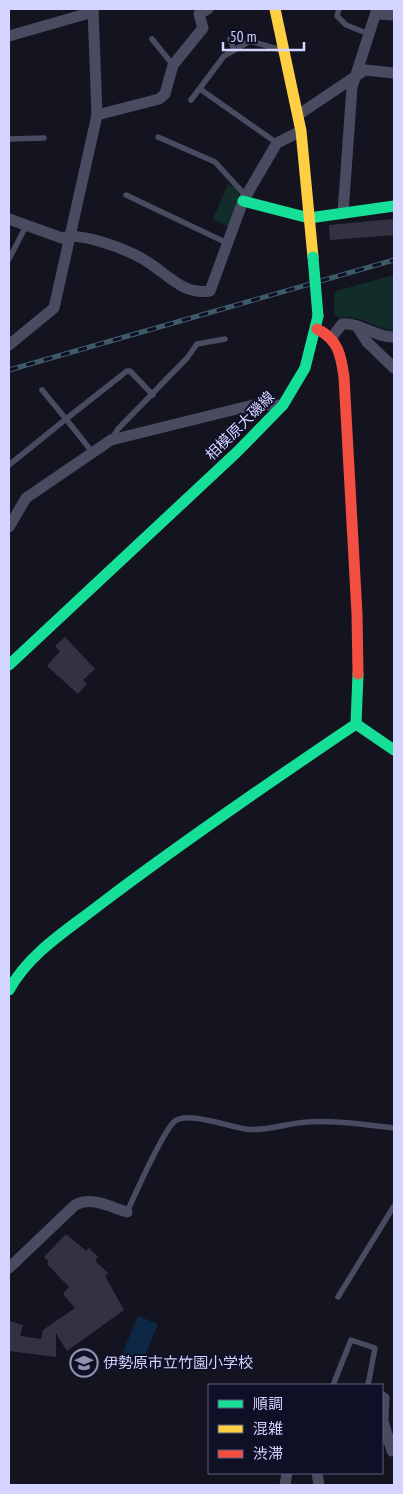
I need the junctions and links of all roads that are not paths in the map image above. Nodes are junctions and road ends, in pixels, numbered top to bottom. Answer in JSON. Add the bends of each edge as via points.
{"nodes":[{"id":1,"x":208,"y":9,"type":"edge"},
{"id":2,"x":275,"y":9,"type":"edge"},
{"id":3,"x":339,"y":9,"type":"edge"},
{"id":4,"x":93,"y":10,"type":"edge"},
{"id":5,"x":377,"y":11,"type":"edge"},
{"id":6,"x":394,"y":15,"type":"edge"},
{"id":7,"x":370,"y":34,"type":"junction"},
{"id":8,"x":9,"y":36,"type":"edge"},
{"id":9,"x":152,"y":39,"type":"dead end"},
{"id":10,"x":230,"y":39,"type":"dead end"},
{"id":11,"x":234,"y":50,"type":"junction"},
{"id":12,"x":286,"y":52,"type":"junction"},
{"id":13,"x":173,"y":65,"type":"junction"},
{"id":14,"x":394,"y":73,"type":"edge"},
{"id":15,"x":356,"y":75,"type":"junction"},
{"id":16,"x":200,"y":89,"type":"junction"},
{"id":17,"x":191,"y":100,"type":"dead end"},
{"id":18,"x":97,"y":115,"type":"junction"},
{"id":19,"x":298,"y":115,"type":"junction"},
{"id":20,"x":301,"y":131,"type":"junction"},
{"id":21,"x":158,"y":137,"type":"dead end"},
{"id":22,"x":44,"y":138,"type":"dead end"},
{"id":23,"x":9,"y":139,"type":"edge"},
{"id":24,"x":277,"y":143,"type":"junction"},
{"id":25,"x":126,"y":195,"type":"dead end"},
{"id":26,"x":244,"y":199,"type":"junction"},
{"id":27,"x":394,"y":206,"type":"edge"},
{"id":28,"x":343,"y":213,"type":"junction"},
{"id":29,"x":309,"y":218,"type":"junction"},
{"id":30,"x":9,"y":219,"type":"edge"},
{"id":31,"x":26,"y":226,"type":"junction"},
{"id":32,"x":71,"y":234,"type":"junction"},
{"id":33,"x":227,"y":242,"type":"junction"},
{"id":34,"x":9,"y":259,"type":"edge"},
{"id":35,"x":357,"y":326,"type":"junction"},
{"id":36,"x":317,"y":329,"type":"junction"},
{"id":37,"x":332,"y":337,"type":"junction"},
{"id":38,"x":394,"y":337,"type":"edge"},
{"id":39,"x":225,"y":339,"type":"dead end"},
{"id":40,"x":9,"y":344,"type":"edge"},
{"id":41,"x":394,"y":368,"type":"edge"},
{"id":42,"x":42,"y":390,"type":"dead end"},
{"id":43,"x":153,"y":395,"type":"junction"},
{"id":44,"x":283,"y":405,"type":"junction"},
{"id":45,"x":66,"y":419,"type":"junction"},
{"id":46,"x":111,"y":440,"type":"junction"},
{"id":47,"x":93,"y":452,"type":"junction"},
{"id":48,"x":9,"y":465,"type":"edge"},
{"id":49,"x":9,"y":527,"type":"edge"},
{"id":50,"x":9,"y":666,"type":"edge"},
{"id":51,"x":356,"y":724,"type":"junction"},
{"id":52,"x":394,"y":750,"type":"edge"},
{"id":53,"x":9,"y":990,"type":"edge"},
{"id":54,"x":394,"y":1128,"type":"edge"},
{"id":55,"x":394,"y":1206,"type":"edge"},
{"id":56,"x":127,"y":1212,"type":"joint"},
{"id":57,"x":9,"y":1268,"type":"edge"},
{"id":58,"x":338,"y":1297,"type":"dead end"},
{"id":59,"x":333,"y":1384,"type":"edge"},
{"id":60,"x":368,"y":1384,"type":"edge"},
{"id":61,"x":383,"y":1398,"type":"edge"},
{"id":62,"x":383,"y":1421,"type":"edge"},
{"id":63,"x":383,"y":1421,"type":"edge"},
{"id":64,"x":394,"y":1451,"type":"edge"}],
"edges":[{"from":1,"to":13,"type":"street","via":[[199,14],[203,28]]},
{"from":2,"to":12,"type":"street","name":"相模原大磯線"},
{"from":3,"to":7,"type":"lane","via":[[337,16],[346,25]]},
{"from":4,"to":8,"type":"street"},
{"from":4,"to":18,"type":"street"},
{"from":5,"to":6,"type":"street"},
{"from":5,"to":7,"type":"street"},
{"from":7,"to":15,"type":"street"},
{"from":9,"to":13,"type":"lane"},
{"from":10,"to":11,"type":"lane"},
{"from":11,"to":12,"type":"lane","via":[[250,41]]},
{"from":11,"to":16,"type":"lane","via":[[224,56]]},
{"from":12,"to":19,"type":"street","name":"相模原大磯線"},
{"from":13,"to":18,"type":"street","via":[[164,94],[159,99]]},
{"from":14,"to":15,"type":"street","via":[[365,70]]},
{"from":15,"to":19,"type":"street"},
{"from":15,"to":28,"type":"street","via":[[352,87]]},
{"from":16,"to":17,"type":"lane"},
{"from":16,"to":24,"type":"lane"},
{"from":18,"to":32,"type":"street"},
{"from":19,"to":20,"type":"street","name":"相模原大磯線"},
{"from":20,"to":24,"type":"street"},
{"from":20,"to":29,"type":"street","name":"相模原大磯線"},
{"from":21,"to":26,"type":"lane","via":[[215,162]]},
{"from":22,"to":23,"type":"lane"},
{"from":24,"to":26,"type":"street"},
{"from":25,"to":33,"type":"lane"},
{"from":26,"to":29,"type":"street"},
{"from":26,"to":33,"type":"street"},
{"from":27,"to":28,"type":"street"},
{"from":28,"to":29,"type":"street"},
{"from":29,"to":36,"type":"street","name":"相模原大磯線","bridge":true},
{"from":30,"to":31,"type":"street"},
{"from":31,"to":32,"type":"street","via":[[62,238]]},
{"from":31,"to":34,"type":"lane"},
{"from":32,"to":33,"type":"street","via":[[145,260],[182,287],[196,293],[210,292]]},
{"from":32,"to":40,"type":"street","via":[[54,308]]},
{"from":35,"to":37,"type":"street","via":[[342,324]]},
{"from":35,"to":38,"type":"street"},
{"from":35,"to":41,"type":"street"},
{"from":36,"to":37,"type":"street"},
{"from":36,"to":44,"type":"street","name":"相模原大磯線","via":[[305,368]]},
{"from":37,"to":51,"type":"street","via":[[339,349],[344,377],[351,481],[357,614]]},
{"from":39,"to":43,"type":"lane","via":[[197,344]]},
{"from":42,"to":45,"type":"lane"},
{"from":43,"to":45,"type":"lane","via":[[127,371]]},
{"from":43,"to":46,"type":"lane"},
{"from":44,"to":46,"type":"street","via":[[252,404]]},
{"from":44,"to":50,"type":"street","name":"相模原大磯線"},
{"from":45,"to":47,"type":"lane"},
{"from":45,"to":48,"type":"lane"},
{"from":46,"to":47,"type":"street"},
{"from":47,"to":49,"type":"street","via":[[26,498]]},
{"from":51,"to":52,"type":"street"},
{"from":51,"to":53,"type":"street","via":[[143,871],[22,967]]},
{"from":54,"to":56,"type":"lane","via":[[339,1121],[248,1130],[180,1118],[173,1122],[157,1149]]},
{"from":55,"to":58,"type":"lane"},
{"from":56,"to":57,"type":"street","via":[[83,1200]]},
{"from":59,"to":60,"type":"lane","via":[[350,1340],[375,1348]]},
{"from":61,"to":63,"type":"street"},
{"from":62,"to":64,"type":"street"}]}
